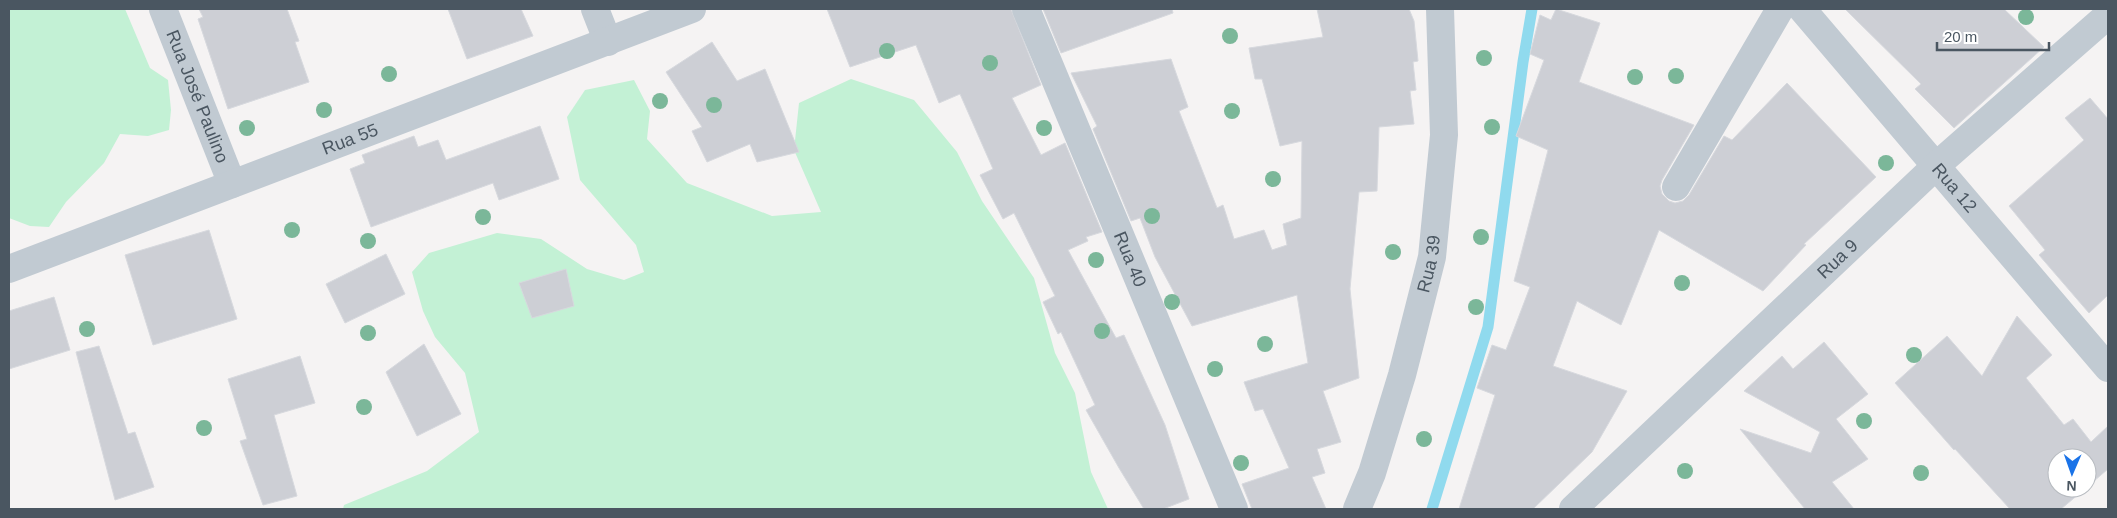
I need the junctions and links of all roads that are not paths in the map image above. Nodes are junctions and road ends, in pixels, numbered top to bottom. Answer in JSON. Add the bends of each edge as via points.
{"nodes":[{"id":1,"x":163,"y":9,"type":"edge"},
{"id":2,"x":595,"y":9,"type":"edge"},
{"id":3,"x":692,"y":9,"type":"edge"},
{"id":4,"x":1026,"y":9,"type":"edge"},
{"id":5,"x":1440,"y":9,"type":"edge"},
{"id":6,"x":1780,"y":9,"type":"edge"},
{"id":7,"x":1802,"y":9,"type":"edge"},
{"id":8,"x":2108,"y":15,"type":"edge"},
{"id":9,"x":608,"y":42,"type":"junction"},
{"id":10,"x":1937,"y":165,"type":"junction"},
{"id":11,"x":232,"y":184,"type":"junction"},
{"id":12,"x":1676,"y":187,"type":"dead end"},
{"id":13,"x":9,"y":269,"type":"edge"},
{"id":14,"x":2108,"y":368,"type":"edge"},
{"id":15,"x":1234,"y":509,"type":"edge"},
{"id":16,"x":1357,"y":509,"type":"edge"},
{"id":17,"x":1573,"y":509,"type":"edge"}],
"edges":[{"from":1,"to":11,"type":"street","name":"Rua José Paulino"},
{"from":2,"to":9,"type":"street"},
{"from":3,"to":9,"type":"street","name":"Rua 55"},
{"from":4,"to":15,"type":"street","name":"Rua 40"},
{"from":5,"to":16,"type":"street","name":"Rua 39","via":[[1444,135],[1432,257],[1402,375],[1372,473]]},
{"from":6,"to":12,"type":"street"},
{"from":7,"to":10,"type":"street","name":"Rua 12"},
{"from":8,"to":10,"type":"street","name":"Rua 9"},
{"from":9,"to":11,"type":"street","name":"Rua 55"},
{"from":10,"to":14,"type":"street","name":"Rua 12"},
{"from":10,"to":17,"type":"street","name":"Rua 9"},
{"from":11,"to":13,"type":"street","name":"Rua 55"}]}
